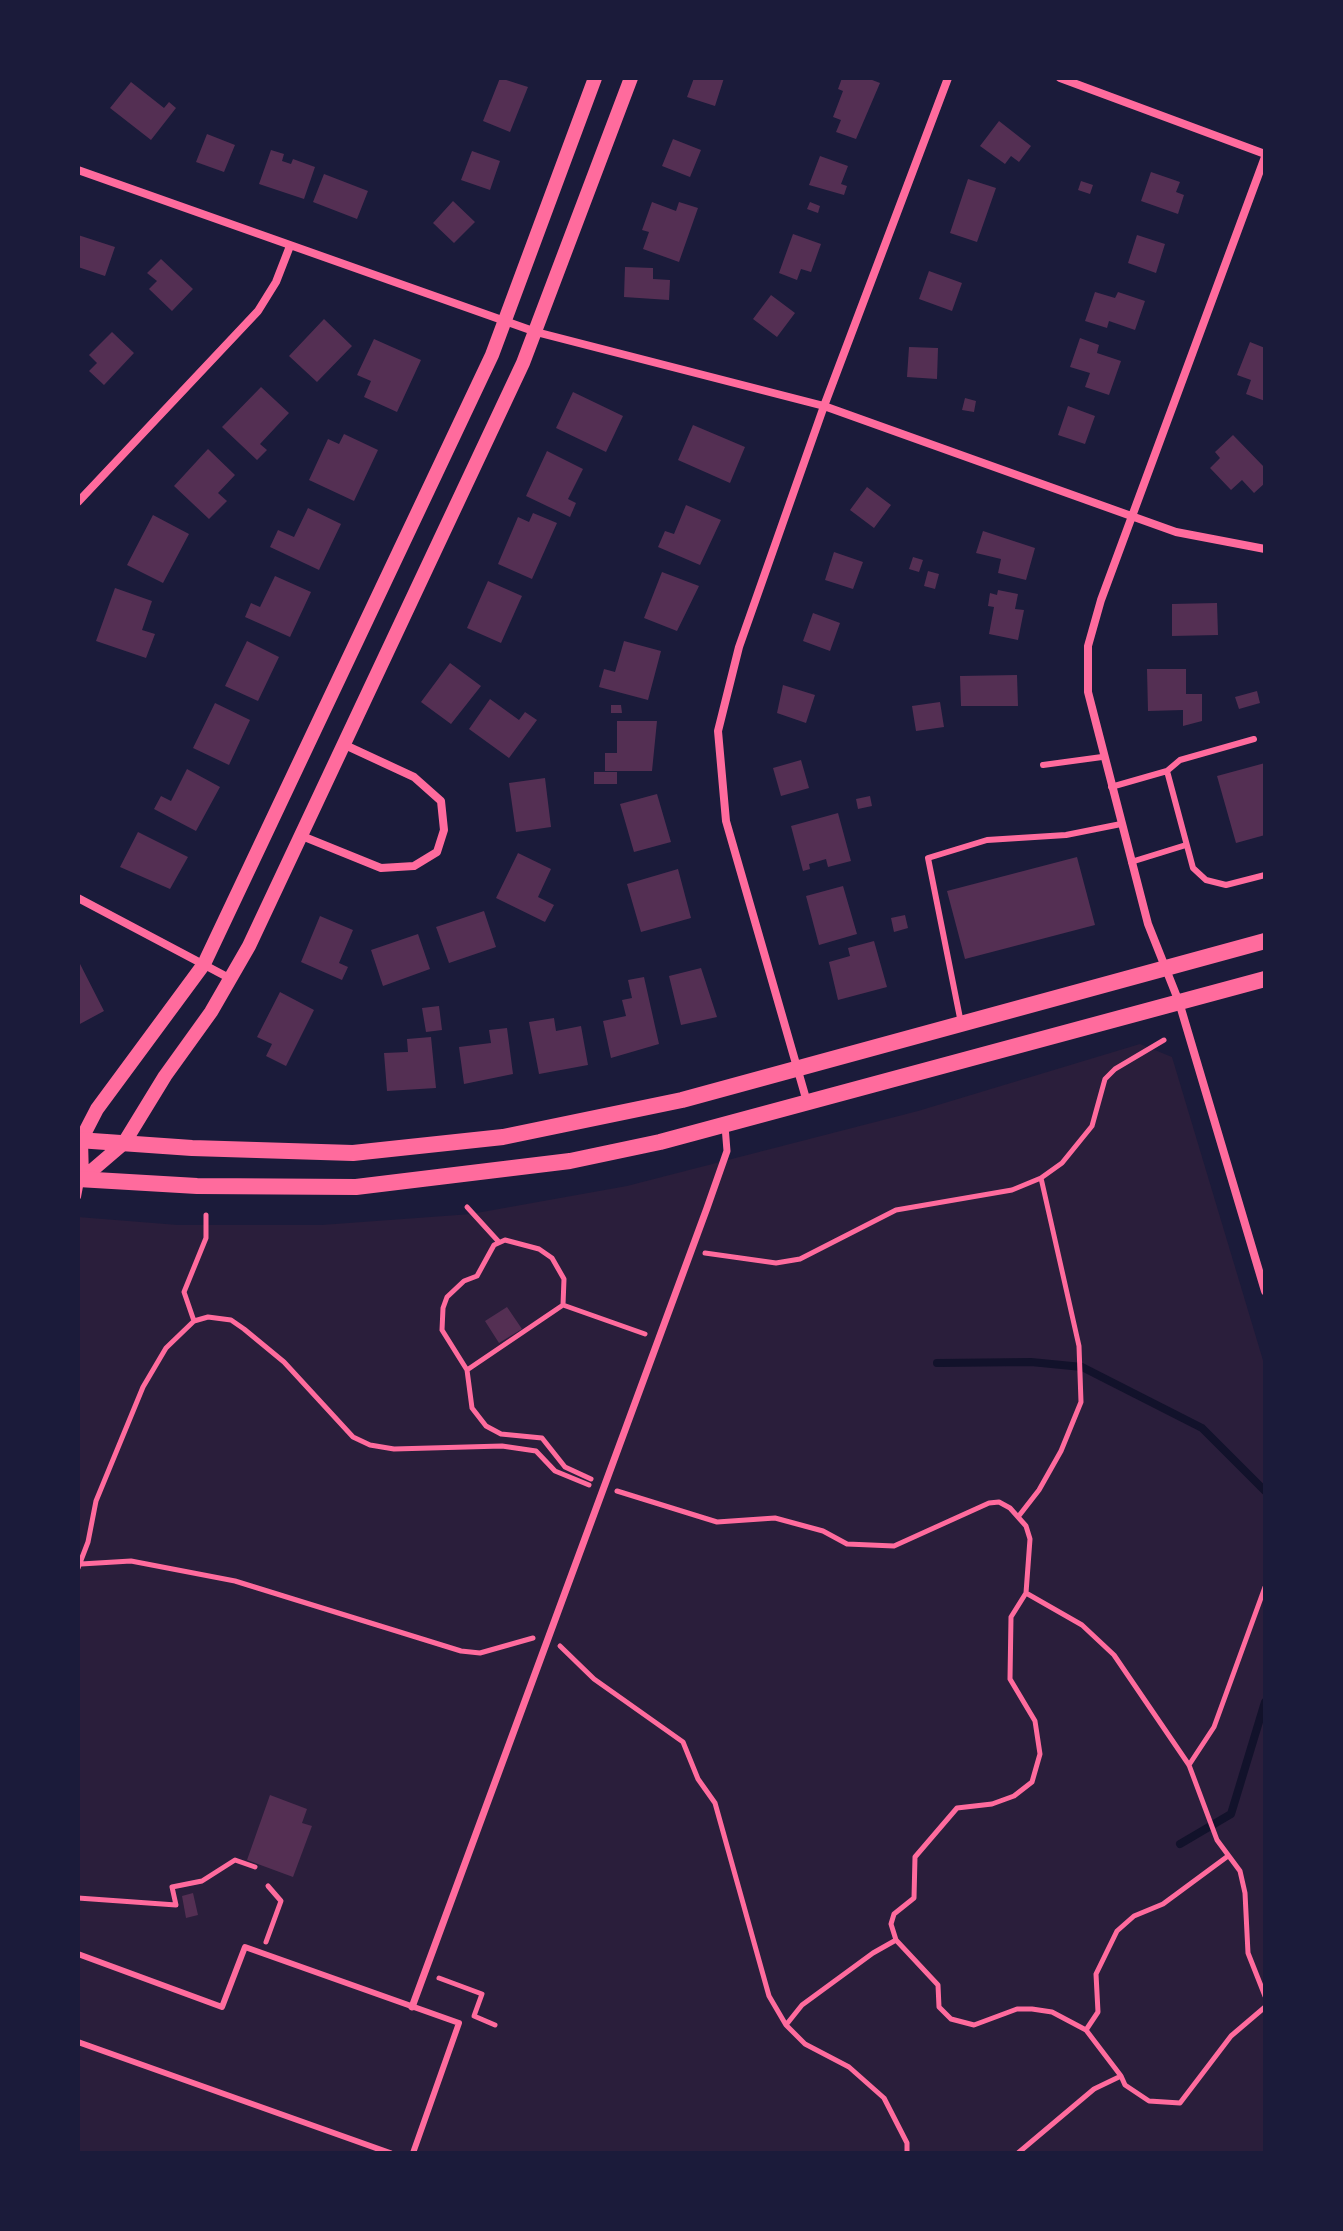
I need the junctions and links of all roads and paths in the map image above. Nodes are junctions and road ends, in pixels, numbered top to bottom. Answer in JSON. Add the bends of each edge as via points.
{"nodes":[{"id":1,"x":595,"y":78,"type":"edge"},
{"id":2,"x":631,"y":78,"type":"edge"},
{"id":3,"x":948,"y":78,"type":"edge"},
{"id":4,"x":1060,"y":78,"type":"edge"},
{"id":5,"x":1265,"y":156,"type":"edge"},
{"id":6,"x":78,"y":170,"type":"edge"},
{"id":7,"x":290,"y":246,"type":"junction"},
{"id":8,"x":506,"y":322,"type":"junction"},
{"id":9,"x":536,"y":332,"type":"junction"},
{"id":10,"x":824,"y":406,"type":"junction"},
{"id":11,"x":78,"y":502,"type":"edge"},
{"id":12,"x":1131,"y":514,"type":"junction"},
{"id":13,"x":1265,"y":549,"type":"edge"},
{"id":14,"x":1254,"y":739,"type":"dead end"},
{"id":15,"x":345,"y":745,"type":"junction"},
{"id":16,"x":1102,"y":757,"type":"junction"},
{"id":17,"x":1043,"y":765,"type":"dead end"},
{"id":18,"x":1167,"y":771,"type":"junction"},
{"id":19,"x":1111,"y":787,"type":"junction"},
{"id":20,"x":1121,"y":824,"type":"junction"},
{"id":21,"x":302,"y":836,"type":"junction"},
{"id":22,"x":1186,"y":845,"type":"junction"},
{"id":23,"x":1131,"y":862,"type":"junction"},
{"id":24,"x":1265,"y":875,"type":"edge"},
{"id":25,"x":78,"y":898,"type":"edge"},
{"id":26,"x":1265,"y":941,"type":"edge"},
{"id":27,"x":204,"y":964,"type":"junction"},
{"id":28,"x":1166,"y":969,"type":"junction"},
{"id":29,"x":231,"y":979,"type":"junction"},
{"id":30,"x":1265,"y":979,"type":"edge"},
{"id":31,"x":1179,"y":1002,"type":"junction"},
{"id":32,"x":962,"y":1025,"type":"junction"},
{"id":33,"x":1164,"y":1040,"type":"dead end"},
{"id":34,"x":798,"y":1070,"type":"junction"},
{"id":35,"x":807,"y":1103,"type":"junction"},
{"id":36,"x":725,"y":1125,"type":"junction"},
{"id":37,"x":79,"y":1140,"type":"edge"},
{"id":38,"x":124,"y":1143,"type":"junction"},
{"id":39,"x":1041,"y":1178,"type":"junction"},
{"id":40,"x":80,"y":1179,"type":"edge"},
{"id":41,"x":78,"y":1197,"type":"edge"},
{"id":42,"x":467,"y":1207,"type":"dead end"},
{"id":43,"x":206,"y":1215,"type":"dead end"},
{"id":44,"x":498,"y":1241,"type":"junction"},
{"id":45,"x":691,"y":1250,"type":"junction"},
{"id":46,"x":1265,"y":1291,"type":"edge"},
{"id":47,"x":563,"y":1305,"type":"junction"},
{"id":48,"x":194,"y":1321,"type":"junction"},
{"id":49,"x":659,"y":1339,"type":"junction"},
{"id":50,"x":467,"y":1370,"type":"junction"},
{"id":51,"x":606,"y":1485,"type":"junction"},
{"id":52,"x":1018,"y":1517,"type":"junction"},
{"id":53,"x":79,"y":1566,"type":"edge"},
{"id":54,"x":1265,"y":1587,"type":"edge"},
{"id":55,"x":1026,"y":1593,"type":"junction"},
{"id":56,"x":549,"y":1637,"type":"junction"},
{"id":57,"x":1189,"y":1765,"type":"junction"},
{"id":58,"x":1228,"y":1856,"type":"junction"},
{"id":59,"x":255,"y":1867,"type":"dead end"},
{"id":60,"x":268,"y":1886,"type":"dead end"},
{"id":61,"x":78,"y":1898,"type":"edge"},
{"id":62,"x":275,"y":1919,"type":"dead end"},
{"id":63,"x":896,"y":1940,"type":"junction"},
{"id":64,"x":78,"y":1954,"type":"edge"},
{"id":65,"x":426,"y":1973,"type":"junction"},
{"id":66,"x":1265,"y":1996,"type":"edge"},
{"id":67,"x":412,"y":2007,"type":"junction"},
{"id":68,"x":1265,"y":2007,"type":"edge"},
{"id":69,"x":495,"y":2025,"type":"dead end"},
{"id":70,"x":786,"y":2025,"type":"junction"},
{"id":71,"x":1086,"y":2030,"type":"junction"},
{"id":72,"x":78,"y":2042,"type":"edge"},
{"id":73,"x":1121,"y":2076,"type":"junction"},
{"id":74,"x":390,"y":2153,"type":"edge"},
{"id":75,"x":413,"y":2153,"type":"edge"},
{"id":76,"x":907,"y":2153,"type":"edge"},
{"id":77,"x":1018,"y":2153,"type":"edge"}],
"edges":[{"from":1,"to":8,"type":"street"},
{"from":2,"to":9,"type":"street"},
{"from":3,"to":10,"type":"street"},
{"from":4,"to":5,"type":"street"},
{"from":5,"to":12,"type":"street"},
{"from":6,"to":7,"type":"street"},
{"from":7,"to":8,"type":"street"},
{"from":7,"to":11,"type":"street","via":[[258,311]]},
{"from":8,"to":9,"type":"street"},
{"from":8,"to":27,"type":"street"},
{"from":9,"to":10,"type":"street"},
{"from":9,"to":15,"type":"street"},
{"from":10,"to":12,"type":"street"},
{"from":10,"to":34,"type":"street","via":[[739,647],[718,731],[726,821]]},
{"from":12,"to":13,"type":"street","via":[[1176,532]]},
{"from":12,"to":16,"type":"street","via":[[1088,646],[1088,692]]},
{"from":14,"to":18,"type":"lane","via":[[1180,760]]},
{"from":15,"to":21,"type":"street"},
{"from":15,"to":21,"type":"street","via":[[414,777],[441,801],[444,830],[437,852],[414,866],[381,868]]},
{"from":16,"to":17,"type":"lane"},
{"from":16,"to":19,"type":"street"},
{"from":18,"to":19,"type":"lane"},
{"from":18,"to":22,"type":"lane"},
{"from":19,"to":20,"type":"street"},
{"from":20,"to":23,"type":"street"},
{"from":20,"to":32,"type":"lane","via":[[1066,835],[987,840],[928,858]]},
{"from":21,"to":29,"type":"street"},
{"from":22,"to":23,"type":"lane"},
{"from":22,"to":24,"type":"lane","via":[[1193,868],[1206,880],[1226,885]]},
{"from":23,"to":28,"type":"street"},
{"from":25,"to":27,"type":"street"},
{"from":26,"to":28,"type":"main road"},
{"from":27,"to":29,"type":"street"},
{"from":27,"to":37,"type":"street"},
{"from":28,"to":31,"type":"street"},
{"from":28,"to":32,"type":"main road"},
{"from":29,"to":38,"type":"street"},
{"from":30,"to":31,"type":"main road"},
{"from":31,"to":35,"type":"main road"},
{"from":31,"to":46,"type":"street"},
{"from":32,"to":34,"type":"main road"},
{"from":33,"to":39,"type":"path","via":[[1105,1079],[1092,1126],[1062,1163]]},
{"from":34,"to":35,"type":"street"},
{"from":34,"to":38,"type":"main road","via":[[595,1121],[451,1144],[353,1153]]},
{"from":35,"to":36,"type":"main road"},
{"from":36,"to":40,"type":"main road","via":[[570,1161],[428,1181],[244,1187]]},
{"from":36,"to":45,"type":"street","via":[[727,1151]]},
{"from":37,"to":38,"type":"main road"},
{"from":37,"to":40,"type":"street"},
{"from":38,"to":40,"type":"street"},
{"from":39,"to":45,"type":"path","via":[[1012,1190],[896,1210],[800,1259],[776,1263]]},
{"from":39,"to":52,"type":"path","via":[[1079,1346],[1081,1402],[1061,1451]]},
{"from":40,"to":41,"type":"lane"},
{"from":42,"to":44,"type":"path"},
{"from":43,"to":48,"type":"path","via":[[206,1238],[184,1292]]},
{"from":44,"to":47,"type":"path","via":[[539,1249],[552,1258],[564,1279]]},
{"from":44,"to":50,"type":"path","via":[[477,1276],[454,1289],[443,1308],[442,1330]]},
{"from":45,"to":49,"type":"street"},
{"from":47,"to":49,"type":"path"},
{"from":47,"to":50,"type":"path"},
{"from":48,"to":51,"type":"path","via":[[231,1320],[244,1329],[284,1362],[353,1437],[370,1445],[536,1451],[555,1471],[587,1485]]},
{"from":48,"to":53,"type":"path","via":[[166,1348],[143,1387],[96,1501]]},
{"from":49,"to":51,"type":"street"},
{"from":50,"to":51,"type":"path","via":[[472,1408],[486,1426],[501,1434],[542,1438],[571,1472]]},
{"from":51,"to":52,"type":"path","via":[[629,1497],[717,1522],[775,1518],[823,1531],[847,1544],[894,1546],[989,1503],[999,1502]]},
{"from":51,"to":56,"type":"street"},
{"from":52,"to":55,"type":"path","via":[[1030,1539]]},
{"from":53,"to":56,"type":"path","via":[[131,1561],[235,1581],[461,1651],[480,1653]]},
{"from":54,"to":57,"type":"path","via":[[1214,1727]]},
{"from":55,"to":57,"type":"path","via":[[1082,1625],[1114,1655]]},
{"from":55,"to":63,"type":"path","via":[[1011,1617],[1010,1679],[1035,1721],[1040,1754],[1032,1782],[992,1804],[957,1808],[926,1842],[915,1857],[914,1898],[894,1914]]},
{"from":56,"to":65,"type":"street"},
{"from":56,"to":70,"type":"path","via":[[594,1679],[683,1742],[715,1803],[769,1996]]},
{"from":57,"to":58,"type":"path"},
{"from":58,"to":66,"type":"path","via":[[1240,1871],[1248,1953]]},
{"from":58,"to":71,"type":"path","via":[[1117,1931],[1096,1974],[1098,2012]]},
{"from":59,"to":61,"type":"path","via":[[235,1860],[202,1881],[172,1887],[176,1905]]},
{"from":60,"to":62,"type":"path","via":[[281,1901]]},
{"from":63,"to":70,"type":"path","via":[[802,2005]]},
{"from":63,"to":71,"type":"path","via":[[938,1985],[939,2007],[951,2019],[974,2025],[1032,2009],[1052,2012]]},
{"from":64,"to":67,"type":"lane","via":[[222,2007],[245,1947]]},
{"from":65,"to":67,"type":"street"},
{"from":65,"to":69,"type":"path","via":[[482,1994],[474,2016]]},
{"from":67,"to":75,"type":"lane","via":[[459,2023]]},
{"from":68,"to":73,"type":"path","via":[[1231,2036],[1180,2103],[1149,2101],[1125,2085]]},
{"from":70,"to":76,"type":"path","via":[[884,2098]]},
{"from":71,"to":73,"type":"path"},
{"from":72,"to":74,"type":"lane"},
{"from":73,"to":77,"type":"path","via":[[1094,2089]]}]}
